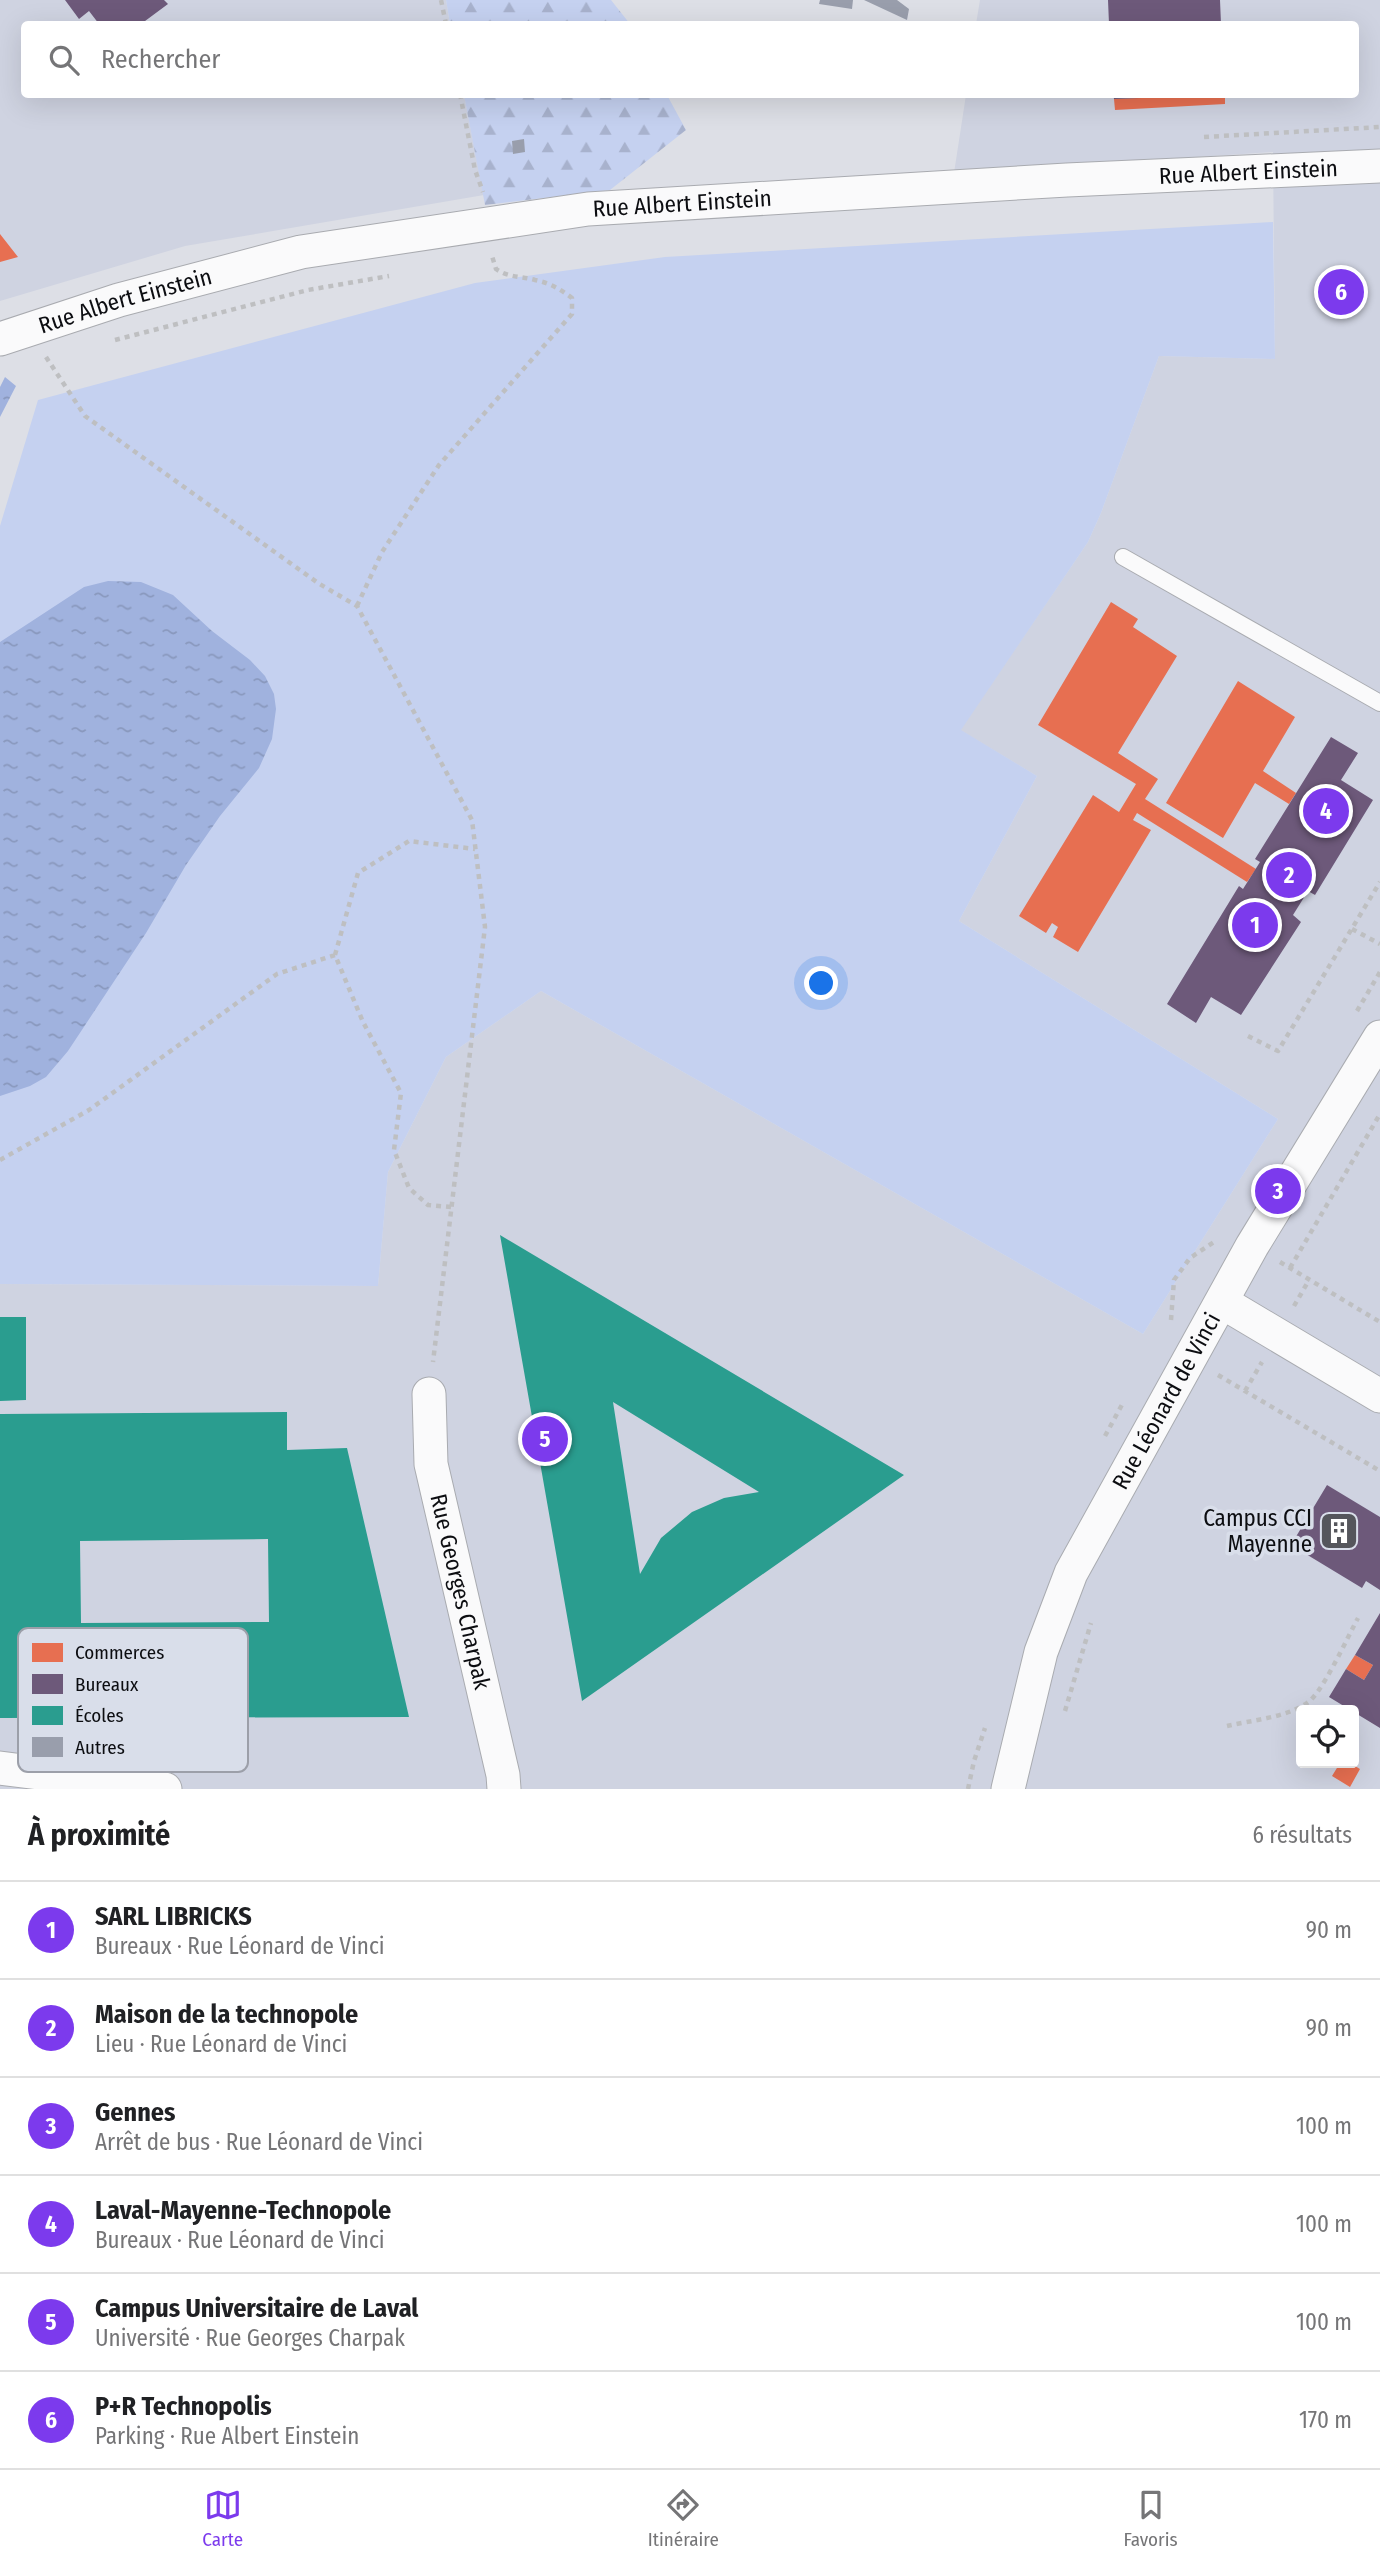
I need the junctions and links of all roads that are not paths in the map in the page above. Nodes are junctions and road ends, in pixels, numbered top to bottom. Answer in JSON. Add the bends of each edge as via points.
{"nodes":[{"id":1,"x":1380,"y":166,"type":"edge"},
{"id":2,"x":0,"y":339,"type":"edge"},
{"id":3,"x":1123,"y":556,"type":"dead end"},
{"id":4,"x":1380,"y":703,"type":"edge"},
{"id":5,"x":1380,"y":1037,"type":"edge"},
{"id":6,"x":1222,"y":1302,"type":"junction"},
{"id":7,"x":429,"y":1394,"type":"road end"},
{"id":8,"x":1380,"y":1396,"type":"edge"},
{"id":9,"x":0,"y":1768,"type":"edge"},
{"id":10,"x":18,"y":1770,"type":"edge"},
{"id":11,"x":31,"y":1772,"type":"edge"},
{"id":12,"x":165,"y":1789,"type":"edge"},
{"id":13,"x":504,"y":1789,"type":"edge"},
{"id":14,"x":1008,"y":1789,"type":"edge"}],
"edges":[{"from":1,"to":2,"type":"street","name":"Rue Albert Einstein","via":[[588,209],[301,252],[119,300]]},
{"from":3,"to":4,"type":"lane"},
{"from":5,"to":6,"type":"street","name":"Rue Léonard de Vinci"},
{"from":6,"to":8,"type":"street"},
{"from":6,"to":14,"type":"street","name":"Rue Léonard de Vinci","via":[[1071,1573],[1041,1652]]},
{"from":7,"to":13,"type":"street","name":"Rue Georges Charpak","via":[[430,1464]]},
{"from":9,"to":10,"type":"street"},
{"from":11,"to":12,"type":"street"}]}
